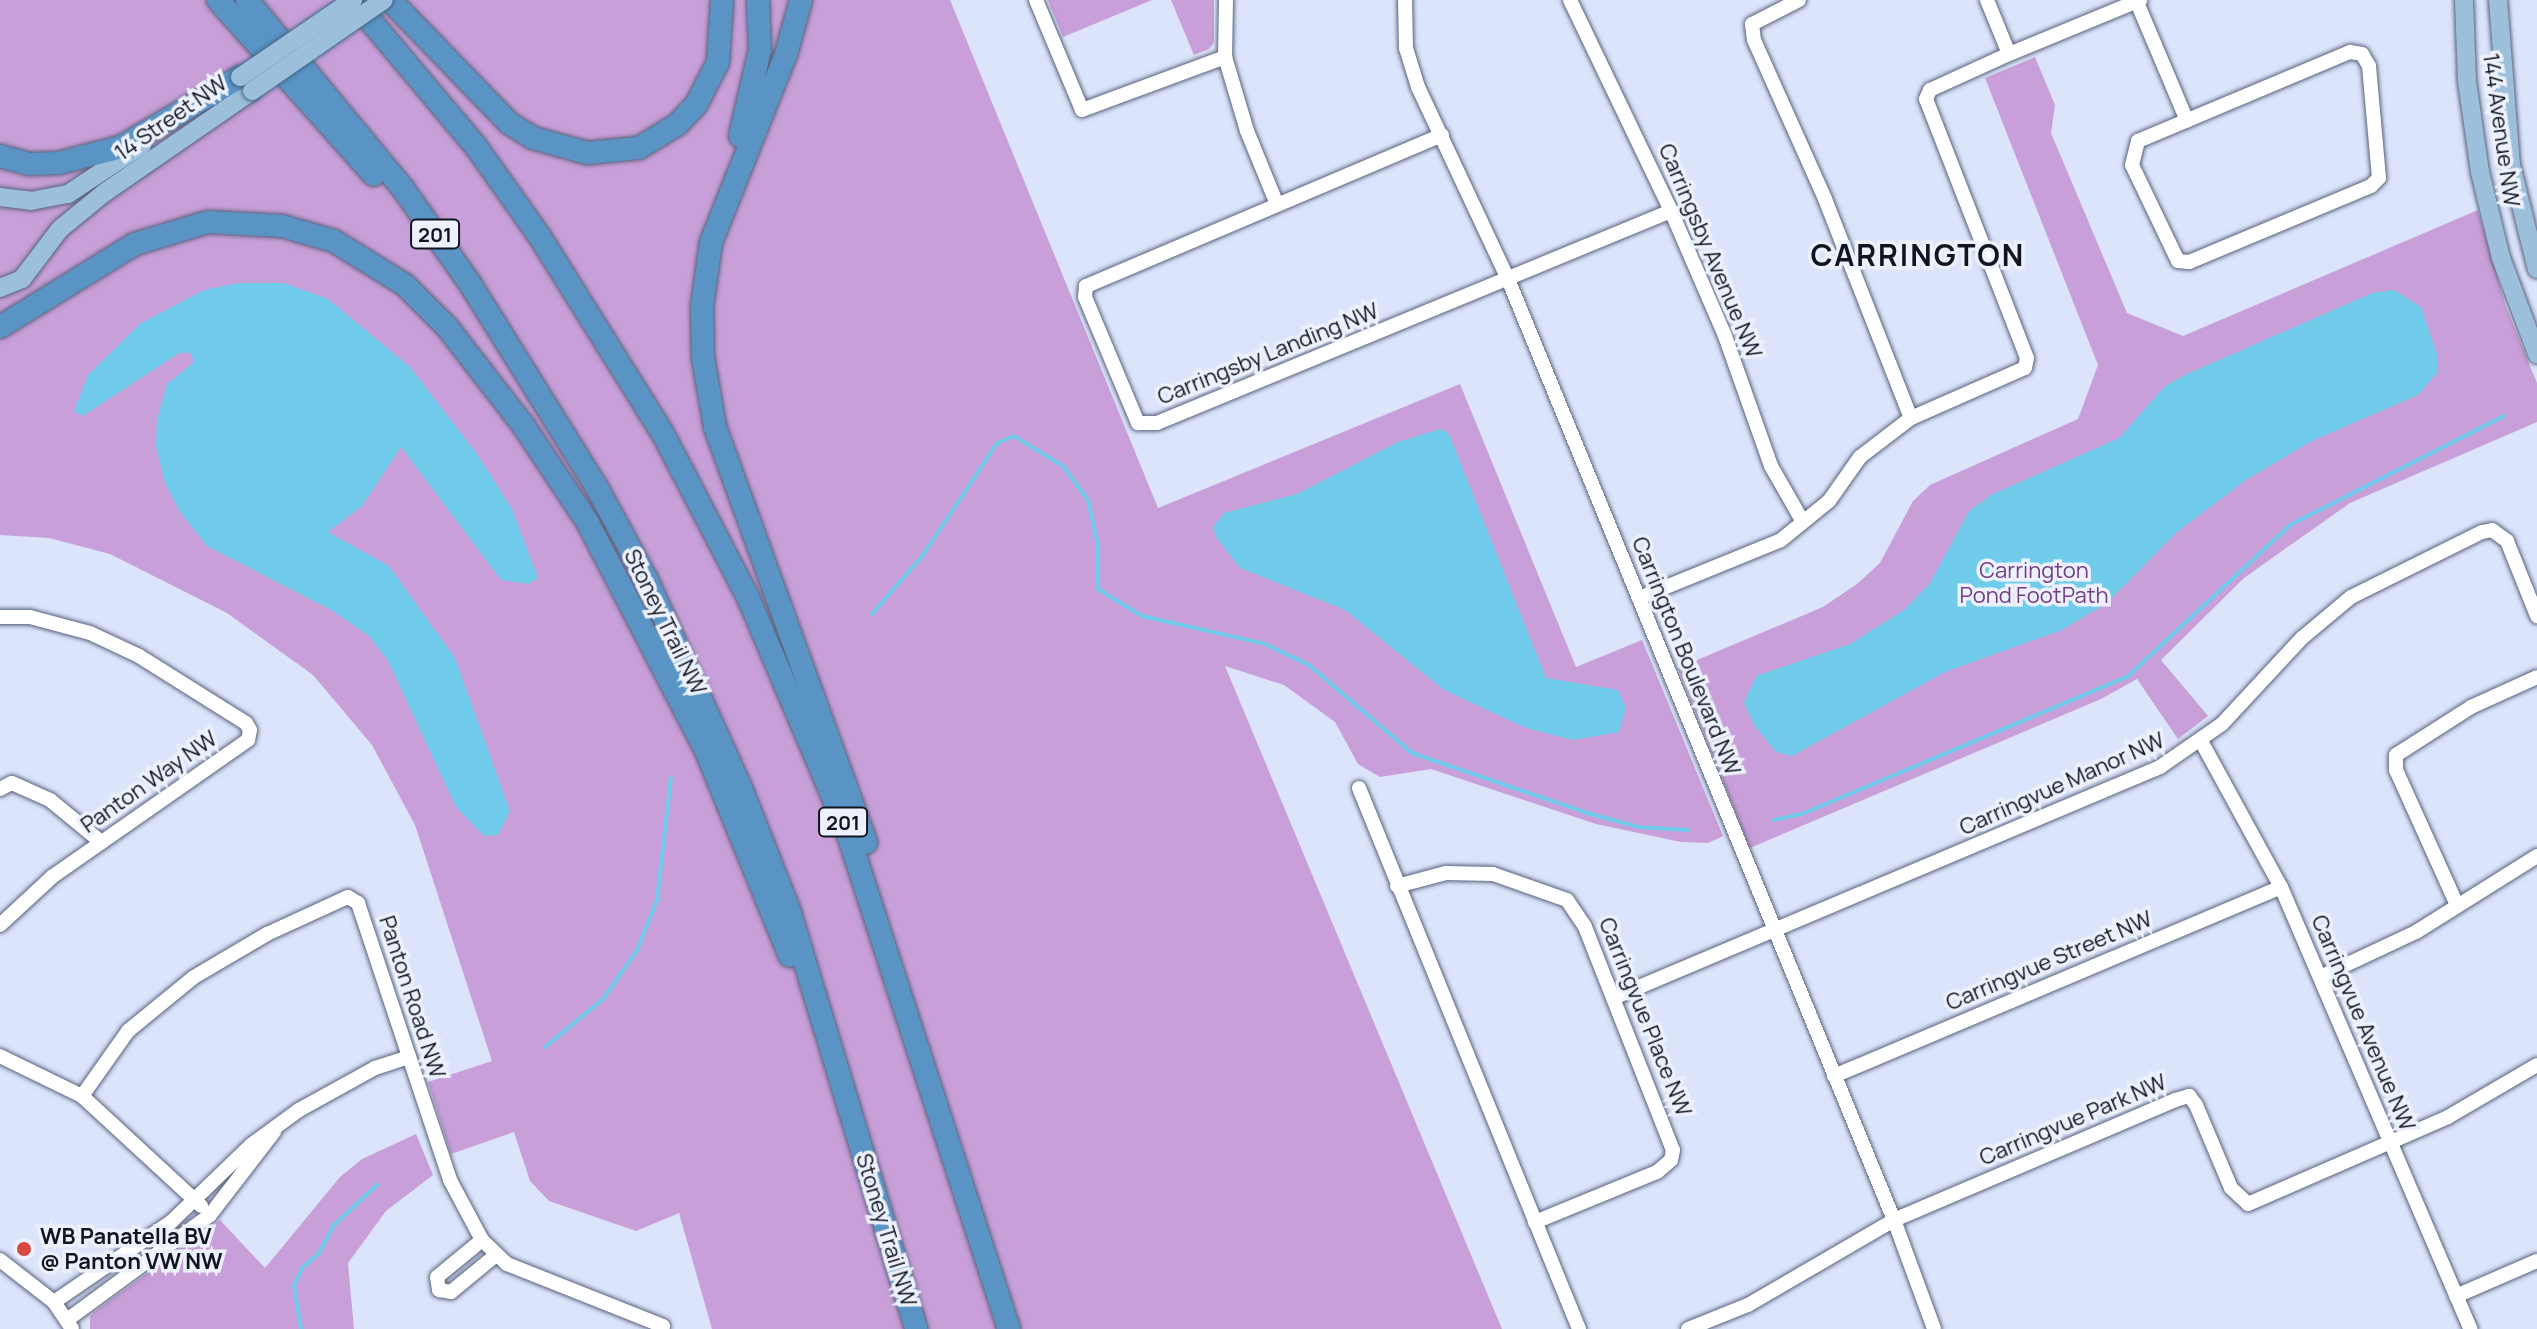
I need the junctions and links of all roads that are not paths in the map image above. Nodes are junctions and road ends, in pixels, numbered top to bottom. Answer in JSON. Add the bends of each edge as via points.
{"nodes":[{"id":1,"x":218,"y":0,"type":"edge"},
{"id":2,"x":247,"y":0,"type":"edge"},
{"id":3,"x":353,"y":0,"type":"edge"},
{"id":4,"x":384,"y":0,"type":"edge"},
{"id":5,"x":390,"y":0,"type":"edge"},
{"id":6,"x":722,"y":0,"type":"edge"},
{"id":7,"x":758,"y":0,"type":"edge"},
{"id":8,"x":801,"y":0,"type":"edge"},
{"id":9,"x":1036,"y":0,"type":"edge"},
{"id":10,"x":1226,"y":0,"type":"edge"},
{"id":11,"x":1405,"y":0,"type":"edge"},
{"id":12,"x":1570,"y":0,"type":"edge"},
{"id":13,"x":1799,"y":0,"type":"edge"},
{"id":14,"x":1987,"y":0,"type":"edge"},
{"id":15,"x":2138,"y":0,"type":"edge"},
{"id":16,"x":2464,"y":0,"type":"edge"},
{"id":17,"x":2498,"y":0,"type":"edge"},
{"id":18,"x":2009,"y":54,"type":"junction"},
{"id":19,"x":1225,"y":57,"type":"junction"},
{"id":20,"x":246,"y":84,"type":"junction"},
{"id":21,"x":2187,"y":121,"type":"junction"},
{"id":22,"x":1442,"y":135,"type":"junction"},
{"id":23,"x":0,"y":156,"type":"edge"},
{"id":24,"x":0,"y":197,"type":"edge"},
{"id":25,"x":725,"y":199,"type":"junction"},
{"id":26,"x":1277,"y":204,"type":"junction"},
{"id":27,"x":1671,"y":211,"type":"junction"},
{"id":28,"x":2537,"y":269,"type":"edge"},
{"id":29,"x":1508,"y":279,"type":"junction"},
{"id":30,"x":469,"y":282,"type":"junction"},
{"id":31,"x":0,"y":288,"type":"edge"},
{"id":32,"x":0,"y":327,"type":"edge"},
{"id":33,"x":2537,"y":354,"type":"edge"},
{"id":34,"x":1911,"y":418,"type":"junction"},
{"id":35,"x":1803,"y":522,"type":"junction"},
{"id":36,"x":1639,"y":598,"type":"junction"},
{"id":37,"x":2537,"y":616,"type":"edge"},
{"id":38,"x":0,"y":617,"type":"edge"},
{"id":39,"x":2537,"y":677,"type":"edge"},
{"id":40,"x":2201,"y":741,"type":"junction"},
{"id":41,"x":1359,"y":788,"type":"dead end"},
{"id":42,"x":0,"y":789,"type":"edge"},
{"id":43,"x":100,"y":841,"type":"junction"},
{"id":44,"x":2537,"y":856,"type":"edge"},
{"id":45,"x":1397,"y":886,"type":"junction"},
{"id":46,"x":2281,"y":887,"type":"junction"},
{"id":47,"x":2457,"y":905,"type":"junction"},
{"id":48,"x":0,"y":925,"type":"edge"},
{"id":49,"x":1774,"y":930,"type":"junction"},
{"id":50,"x":2320,"y":977,"type":"junction"},
{"id":51,"x":1613,"y":998,"type":"junction"},
{"id":52,"x":0,"y":1056,"type":"edge"},
{"id":53,"x":409,"y":1057,"type":"junction"},
{"id":54,"x":836,"y":1062,"type":"junction"},
{"id":55,"x":2537,"y":1065,"type":"edge"},
{"id":56,"x":1834,"y":1076,"type":"junction"},
{"id":57,"x":82,"y":1096,"type":"junction"},
{"id":58,"x":276,"y":1128,"type":"junction"},
{"id":59,"x":2390,"y":1143,"type":"junction"},
{"id":60,"x":196,"y":1202,"type":"junction"},
{"id":61,"x":210,"y":1215,"type":"junction"},
{"id":62,"x":1894,"y":1220,"type":"junction"},
{"id":63,"x":1535,"y":1222,"type":"junction"},
{"id":64,"x":977,"y":1232,"type":"junction"},
{"id":65,"x":482,"y":1240,"type":"junction"},
{"id":66,"x":496,"y":1255,"type":"junction"},
{"id":67,"x":0,"y":1260,"type":"edge"},
{"id":68,"x":2537,"y":1261,"type":"edge"},
{"id":69,"x":2456,"y":1296,"type":"junction"},
{"id":70,"x":54,"y":1302,"type":"junction"},
{"id":71,"x":69,"y":1324,"type":"edge"},
{"id":72,"x":663,"y":1326,"type":"dead end"},
{"id":73,"x":916,"y":1329,"type":"edge"},
{"id":74,"x":1009,"y":1329,"type":"edge"},
{"id":75,"x":1579,"y":1329,"type":"edge"},
{"id":76,"x":1688,"y":1329,"type":"edge"},
{"id":77,"x":1934,"y":1329,"type":"edge"},
{"id":78,"x":2470,"y":1329,"type":"edge"}],
"edges":[{"from":1,"to":30,"type":"highway"},
{"from":2,"to":30,"type":"highway","name":"Stoney Trail NW","number":"201","via":[[404,190]]},
{"from":3,"to":20,"type":"main road","name":"14 Street NW","bridge":true},
{"from":3,"to":64,"type":"highway","number":"201","via":[[477,148],[549,250],[662,432],[748,597],[845,825]]},
{"from":4,"to":20,"type":"main road","name":"14 Street NW","bridge":true},
{"from":5,"to":6,"type":"highway","via":[[509,123],[533,138],[587,153],[639,148],[678,124],[696,105],[718,62]]},
{"from":7,"to":25,"type":"highway","via":[[760,50]]},
{"from":8,"to":25,"type":"highway","via":[[786,54]]},
{"from":9,"to":19,"type":"street","via":[[1082,110]]},
{"from":10,"to":19,"type":"street"},
{"from":11,"to":22,"type":"street","name":"Carrington Boulevard NW","via":[[1411,69]]},
{"from":12,"to":27,"type":"street","name":"Carringsby Avenue NW"},
{"from":13,"to":34,"type":"street","via":[[1752,24],[1754,40],[1825,199]]},
{"from":14,"to":18,"type":"street"},
{"from":15,"to":18,"type":"street"},
{"from":15,"to":21,"type":"street"},
{"from":16,"to":33,"type":"main road","name":"144 Avenue NW","via":[[2467,81],[2480,172],[2501,258]]},
{"from":17,"to":28,"type":"main road","name":"144 Avenue NW","via":[[2511,165]]},
{"from":18,"to":34,"type":"street","via":[[1930,90],[1926,99],[2027,358],[2025,368]]},
{"from":19,"to":26,"type":"street"},
{"from":20,"to":23,"type":"highway","via":[[121,147],[59,163],[30,164]]},
{"from":20,"to":24,"type":"main road","name":"14 Street NW","via":[[68,194],[31,201]]},
{"from":20,"to":31,"type":"main road","name":"14 Street NW","via":[[51,239],[22,279]]},
{"from":21,"to":21,"type":"street","via":[[2138,141],[2132,152],[2132,165],[2178,261],[2189,262],[2371,186],[2379,178],[2369,66],[2362,54],[2350,52]]},
{"from":22,"to":26,"type":"street","name":"Carringsby Landing NW"},
{"from":22,"to":29,"type":"street","name":"Carrington Boulevard NW"},
{"from":25,"to":64,"type":"highway","via":[[711,242],[702,307],[703,358],[715,427],[835,746],[961,1149]]},
{"from":26,"to":29,"type":"street","name":"Carringsby Landing NW","via":[[1086,286],[1085,297],[1138,423],[1157,423]]},
{"from":27,"to":29,"type":"street"},
{"from":27,"to":35,"type":"street","name":"Carringsby Avenue NW","via":[[1725,336],[1771,466]]},
{"from":29,"to":36,"type":"street","name":"Carrington Boulevard NW"},
{"from":30,"to":54,"type":"highway","name":"Stoney Trail NW","number":"201","via":[[596,486],[694,680],[789,910]]},
{"from":32,"to":54,"type":"highway","via":[[135,244],[208,222],[282,226],[334,241],[405,285],[447,327],[523,425],[595,537],[707,753]]},
{"from":34,"to":35,"type":"street","via":[[1860,457],[1829,501]]},
{"from":35,"to":36,"type":"street","via":[[1781,540]]},
{"from":36,"to":49,"type":"street","name":"Carrington Boulevard NW"},
{"from":37,"to":40,"type":"street","name":"Carringvue Manor NW","via":[[2507,541],[2492,530],[2482,532],[2351,597],[2302,638]]},
{"from":38,"to":43,"type":"street","name":"Panton Way NW","via":[[30,617],[90,633],[139,656],[250,730],[248,740]]},
{"from":39,"to":47,"type":"street","via":[[2471,707],[2396,755],[2396,770]]},
{"from":40,"to":46,"type":"street","name":"Carringvue Avenue NW"},
{"from":40,"to":49,"type":"street","name":"Carringvue Manor NW","via":[[2121,786]]},
{"from":41,"to":45,"type":"street"},
{"from":42,"to":43,"type":"street","via":[[12,783],[50,800]]},
{"from":43,"to":48,"type":"street","name":"Panton Way NW"},
{"from":44,"to":47,"type":"street"},
{"from":45,"to":51,"type":"street","name":"Carringvue Place NW","via":[[1476,871],[1567,900],[1577,908]]},
{"from":45,"to":63,"type":"street"},
{"from":46,"to":50,"type":"street","name":"Carringvue Avenue NW"},
{"from":46,"to":56,"type":"street","name":"Carringvue Street NW"},
{"from":47,"to":50,"type":"street","via":[[2395,944]]},
{"from":49,"to":51,"type":"street","name":"Carringvue Manor NW"},
{"from":49,"to":56,"type":"street","name":"Carrington Boulevard NW"},
{"from":50,"to":59,"type":"street","name":"Carringvue Avenue NW"},
{"from":51,"to":63,"type":"street","name":"Carringvue Place NW","via":[[1670,1139],[1671,1160],[1652,1175]]},
{"from":52,"to":57,"type":"street"},
{"from":53,"to":57,"type":"street","name":"Panton Road NW","via":[[358,903],[348,897],[267,934],[194,977],[128,1031]]},
{"from":53,"to":58,"type":"street","via":[[334,1088]]},
{"from":53,"to":65,"type":"street","name":"Panton Road NW","via":[[450,1180]]},
{"from":54,"to":73,"type":"highway","name":"Stoney Trail NW","number":"201"},
{"from":55,"to":59,"type":"street"},
{"from":56,"to":62,"type":"street","name":"Carrington Boulevard NW"},
{"from":57,"to":60,"type":"street"},
{"from":58,"to":60,"type":"street","via":[[251,1145]]},
{"from":58,"to":61,"type":"street","via":[[242,1180]]},
{"from":59,"to":62,"type":"street","name":"Carringvue Park NW","via":[[2248,1204],[2231,1188],[2189,1096]]},
{"from":59,"to":69,"type":"street","name":"Carringvue Avenue NW"},
{"from":60,"to":61,"type":"street"},
{"from":60,"to":70,"type":"street"},
{"from":61,"to":71,"type":"street"},
{"from":62,"to":76,"type":"street","via":[[1748,1305]]},
{"from":62,"to":77,"type":"street","name":"Carrington Boulevard NW"},
{"from":63,"to":75,"type":"street"},
{"from":64,"to":74,"type":"highway","number":"201"},
{"from":65,"to":66,"type":"street","name":"Panton Road NW"},
{"from":65,"to":66,"type":"street","via":[[437,1277],[439,1290],[451,1292]]},
{"from":66,"to":72,"type":"street","name":"Panton Road NW"},
{"from":67,"to":70,"type":"street"},
{"from":68,"to":69,"type":"street"},
{"from":69,"to":78,"type":"street","name":"Carringvue Avenue NW"},
{"from":70,"to":71,"type":"street"}]}
